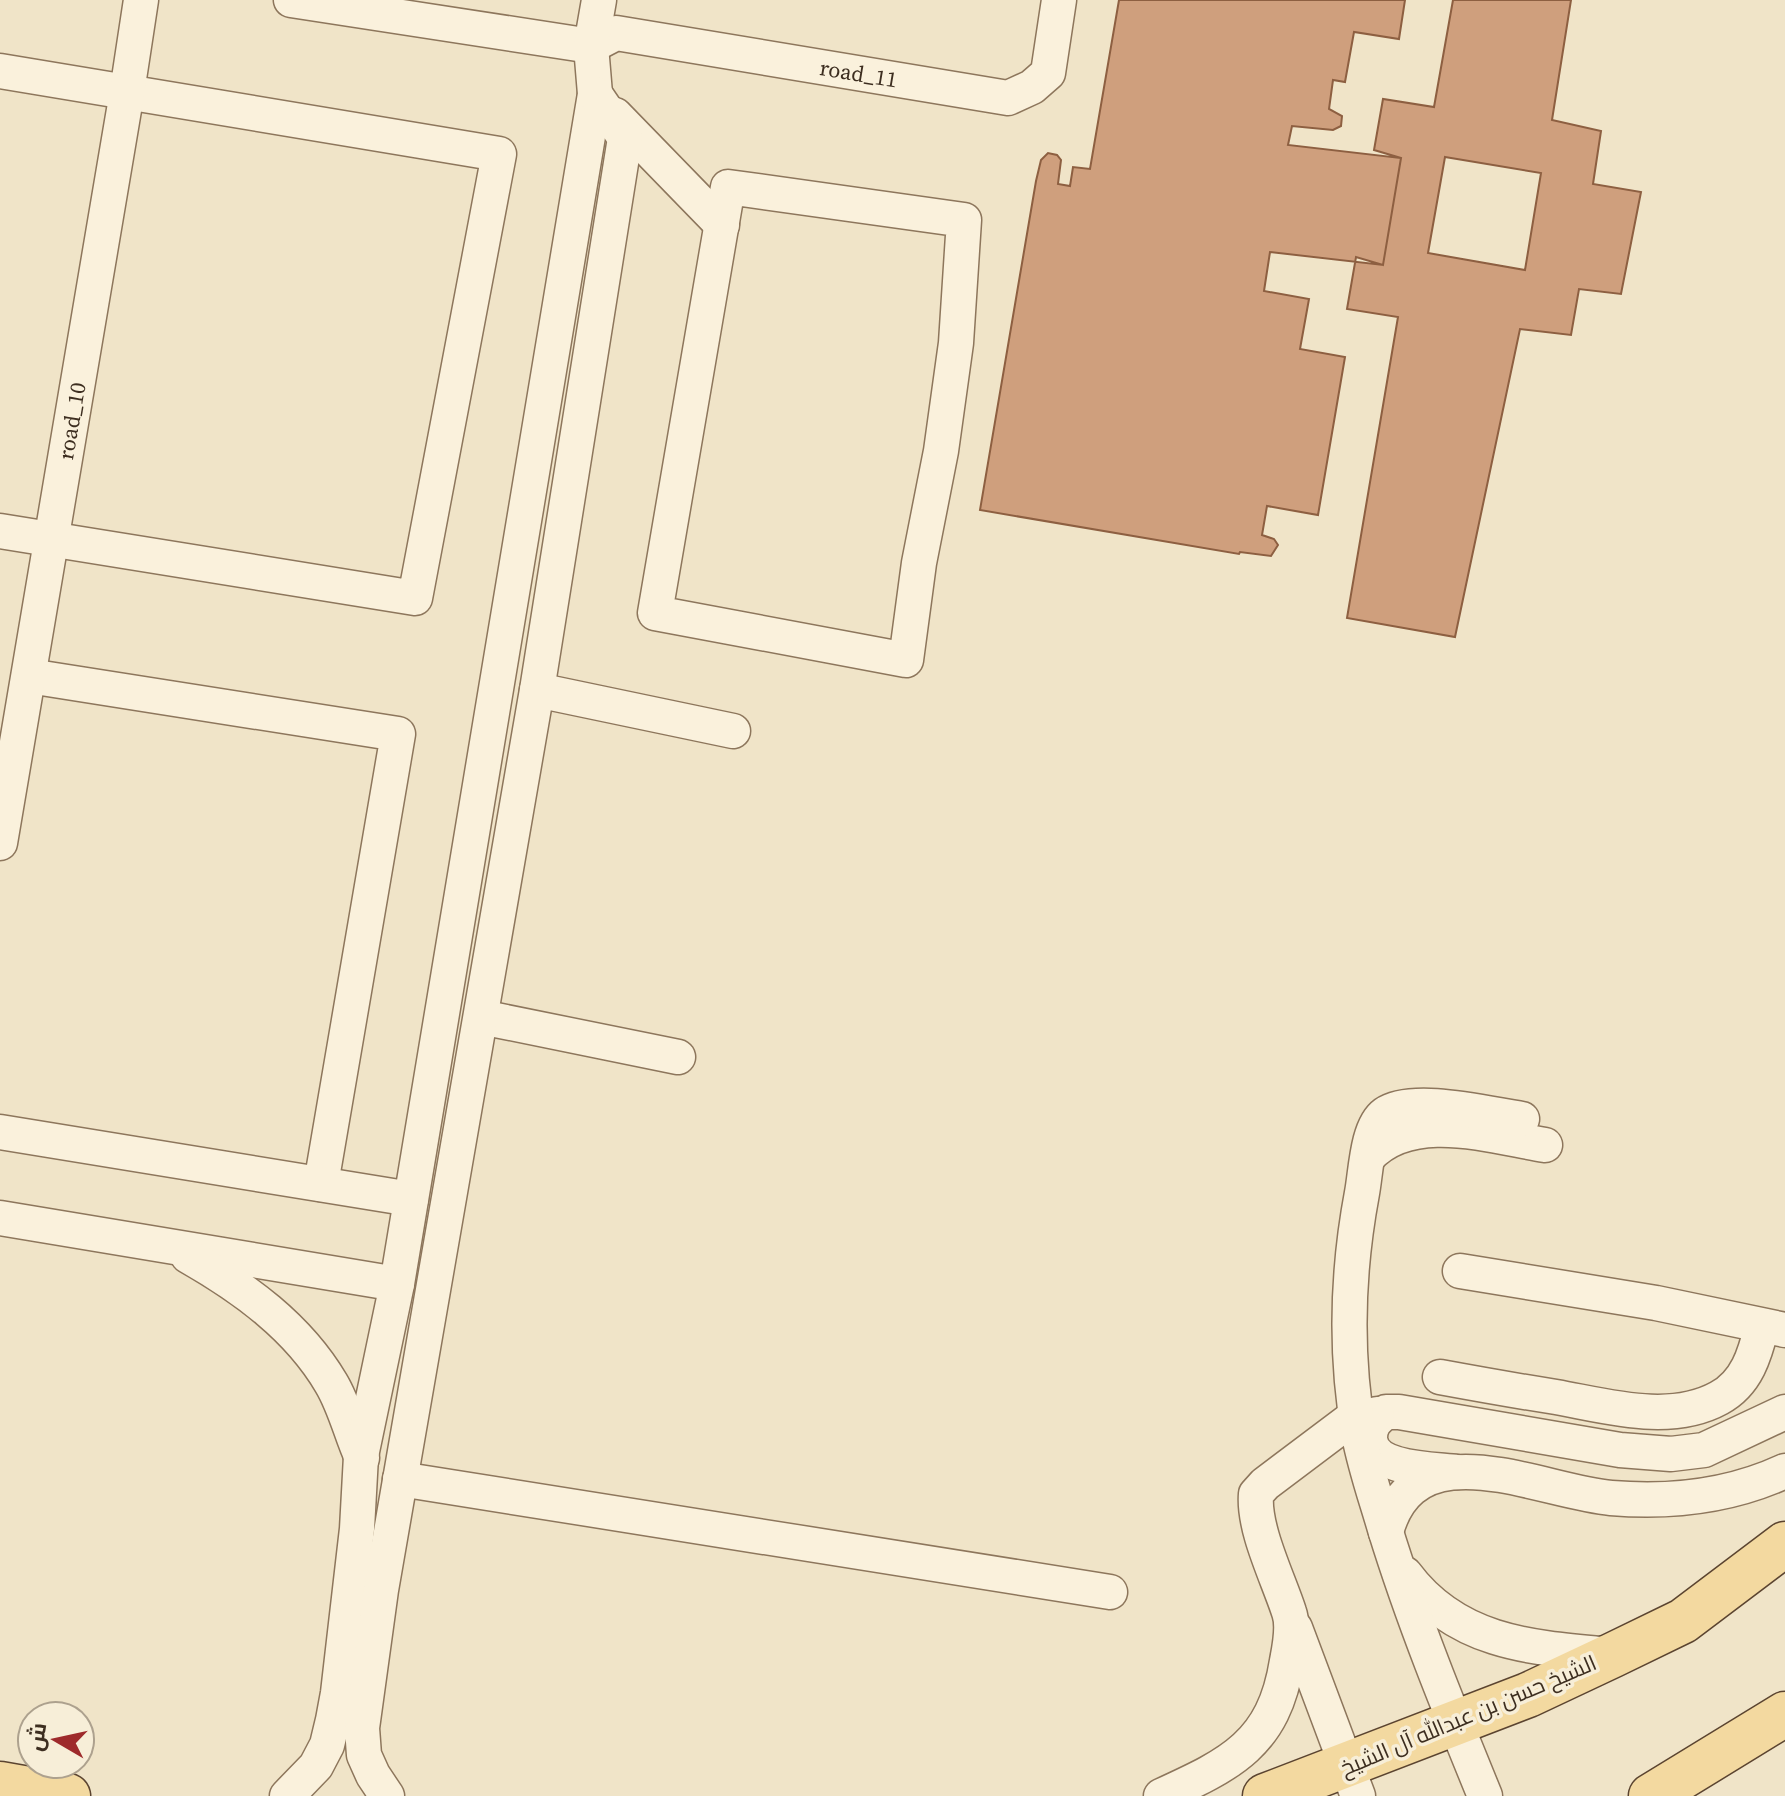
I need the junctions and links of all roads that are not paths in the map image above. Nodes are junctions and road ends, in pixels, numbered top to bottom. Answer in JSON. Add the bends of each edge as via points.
{"nodes":[{"id":1,"x":141,"y":0,"type":"edge"},
{"id":2,"x":291,"y":0,"type":"edge"},
{"id":3,"x":599,"y":0,"type":"edge"},
{"id":4,"x":1059,"y":0,"type":"edge"},
{"id":5,"x":591,"y":46,"type":"junction"},
{"id":6,"x":0,"y":71,"type":"edge"},
{"id":7,"x":127,"y":92,"type":"junction"},
{"id":8,"x":595,"y":94,"type":"junction"},
{"id":9,"x":722,"y":225,"type":"junction"},
{"id":10,"x":0,"y":531,"type":"edge"},
{"id":11,"x":51,"y":539,"type":"junction"},
{"id":12,"x":29,"y":676,"type":"junction"},
{"id":13,"x":537,"y":690,"type":"junction"},
{"id":14,"x":733,"y":731,"type":"dead end"},
{"id":15,"x":0,"y":843,"type":"edge"},
{"id":16,"x":481,"y":1017,"type":"junction"},
{"id":17,"x":678,"y":1057,"type":"dead end"},
{"id":18,"x":1522,"y":1119,"type":"dead end"},
{"id":19,"x":0,"y":1132,"type":"edge"},
{"id":20,"x":1545,"y":1145,"type":"dead end"},
{"id":21,"x":1368,"y":1157,"type":"junction"},
{"id":22,"x":321,"y":1184,"type":"junction"},
{"id":23,"x":411,"y":1199,"type":"junction"},
{"id":24,"x":0,"y":1218,"type":"edge"},
{"id":25,"x":170,"y":1246,"type":"junction"},
{"id":26,"x":1460,"y":1271,"type":"dead end"},
{"id":27,"x":397,"y":1284,"type":"junction"},
{"id":28,"x":1774,"y":1328,"type":"edge"},
{"id":29,"x":1440,"y":1377,"type":"dead end"},
{"id":30,"x":1785,"y":1412,"type":"edge"},
{"id":31,"x":1371,"y":1415,"type":"junction"},
{"id":32,"x":361,"y":1456,"type":"junction"},
{"id":33,"x":1785,"y":1471,"type":"edge"},
{"id":34,"x":1457,"y":1472,"type":"junction"},
{"id":35,"x":400,"y":1479,"type":"junction"},
{"id":36,"x":395,"y":1513,"type":"junction"},
{"id":37,"x":1389,"y":1541,"type":"junction"},
{"id":38,"x":1785,"y":1544,"type":"edge"},
{"id":39,"x":1110,"y":1592,"type":"dead end"},
{"id":40,"x":1291,"y":1617,"type":"junction"},
{"id":41,"x":1613,"y":1655,"type":"junction"},
{"id":42,"x":1785,"y":1714,"type":"edge"},
{"id":43,"x":1455,"y":1722,"type":"junction"},
{"id":44,"x":1352,"y":1782,"type":"edge"},
{"id":45,"x":0,"y":1784,"type":"edge"},
{"id":46,"x":68,"y":1796,"type":"edge"},
{"id":47,"x":287,"y":1796,"type":"edge"},
{"id":48,"x":387,"y":1796,"type":"edge"},
{"id":49,"x":1161,"y":1796,"type":"edge"},
{"id":50,"x":1265,"y":1796,"type":"edge"},
{"id":51,"x":1485,"y":1796,"type":"edge"},
{"id":52,"x":1651,"y":1796,"type":"edge"}],
"edges":[{"from":1,"to":7,"type":"lane","name":"road_10"},
{"from":2,"to":5,"type":"lane"},
{"from":3,"to":5,"type":"lane"},
{"from":4,"to":5,"type":"lane","name":"road_11","via":[[1048,73],[1008,98],[616,33]]},
{"from":5,"to":8,"type":"lane"},
{"from":6,"to":7,"type":"lane"},
{"from":7,"to":11,"type":"lane","name":"road_10"},
{"from":7,"to":11,"type":"lane","via":[[499,154],[415,598]]},
{"from":8,"to":9,"type":"lane"},
{"from":8,"to":13,"type":"lane","via":[[625,138]]},
{"from":8,"to":23,"type":"lane"},
{"from":9,"to":9,"type":"lane","via":[[728,187],[964,220],[956,343],[906,660],[655,613]]},
{"from":10,"to":11,"type":"lane"},
{"from":11,"to":12,"type":"lane","name":"road_10"},
{"from":12,"to":15,"type":"lane","name":"road_10"},
{"from":12,"to":22,"type":"lane","via":[[398,734]]},
{"from":13,"to":14,"type":"lane"},
{"from":13,"to":16,"type":"lane"},
{"from":16,"to":17,"type":"lane"},
{"from":16,"to":35,"type":"lane"},
{"from":18,"to":21,"type":"lane","via":[[1417,1104],[1397,1107],[1378,1120]]},
{"from":19,"to":22,"type":"lane"},
{"from":20,"to":21,"type":"lane","via":[[1430,1130],[1389,1139]]},
{"from":21,"to":31,"type":"lane","via":[[1353,1241],[1350,1358]]},
{"from":22,"to":23,"type":"lane"},
{"from":23,"to":27,"type":"lane"},
{"from":24,"to":25,"type":"lane"},
{"from":25,"to":27,"type":"lane"},
{"from":25,"to":32,"type":"lane","via":[[263,1305],[310,1351],[333,1385]]},
{"from":26,"to":28,"type":"lane"},
{"from":27,"to":32,"type":"lane"},
{"from":28,"to":29,"type":"lane","via":[[1751,1366],[1721,1397],[1675,1410],[1634,1411]]},
{"from":30,"to":31,"type":"lane","via":[[1704,1450],[1671,1454],[1411,1414]]},
{"from":31,"to":34,"type":"lane","via":[[1377,1418],[1370,1430],[1371,1445],[1379,1456]]},
{"from":31,"to":37,"type":"lane","via":[[1366,1467]]},
{"from":31,"to":40,"type":"lane","via":[[1256,1494],[1257,1517]]},
{"from":32,"to":36,"type":"lane"},
{"from":32,"to":47,"type":"lane","via":[[333,1720],[316,1766]]},
{"from":33,"to":34,"type":"lane","via":[[1757,1484],[1660,1500],[1610,1498]]},
{"from":34,"to":37,"type":"lane","via":[[1429,1476],[1410,1488],[1399,1501]]},
{"from":35,"to":36,"type":"lane"},
{"from":35,"to":39,"type":"lane"},
{"from":36,"to":48,"type":"lane","via":[[362,1728],[364,1755]]},
{"from":37,"to":41,"type":"lane","via":[[1420,1593],[1473,1630],[1514,1644]]},
{"from":37,"to":43,"type":"lane"},
{"from":38,"to":41,"type":"main road","name":"الشيخ حسن بن عبدالله آل الشيخ","via":[[1683,1621]]},
{"from":40,"to":44,"type":"lane"},
{"from":40,"to":49,"type":"lane","via":[[1285,1675],[1267,1723],[1224,1765]]},
{"from":41,"to":43,"type":"main road","name":"الشيخ حسن بن عبدالله آل الشيخ"},
{"from":42,"to":52,"type":"main road"},
{"from":43,"to":44,"type":"main road","name":"الشيخ حسن بن عبدالله آل الشيخ"},
{"from":43,"to":51,"type":"lane"},
{"from":44,"to":50,"type":"main road","name":"الشيخ حسن بن عبدالله آل الشيخ"},
{"from":45,"to":46,"type":"main road"}]}
